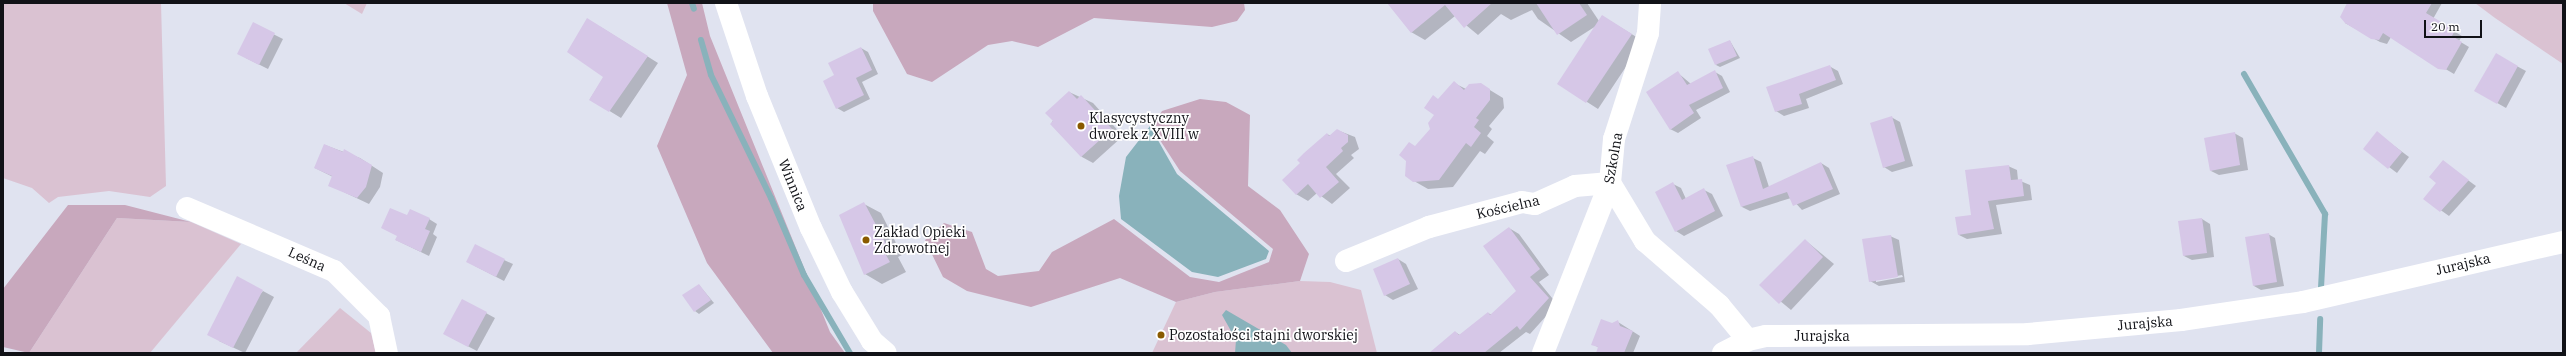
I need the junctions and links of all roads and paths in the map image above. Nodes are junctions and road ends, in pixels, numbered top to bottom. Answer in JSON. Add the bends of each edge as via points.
{"nodes":[{"id":1,"x":726,"y":3,"type":"edge"},
{"id":2,"x":1650,"y":3,"type":"edge"},
{"id":3,"x":1610,"y":184,"type":"junction"},
{"id":4,"x":186,"y":208,"type":"dead end"},
{"id":5,"x":2563,"y":242,"type":"edge"},
{"id":6,"x":1346,"y":261,"type":"dead end"},
{"id":7,"x":1734,"y":348,"type":"edge"},
{"id":8,"x":387,"y":353,"type":"edge"},
{"id":9,"x":886,"y":353,"type":"edge"},
{"id":10,"x":1543,"y":353,"type":"edge"}],
"edges":[{"from":1,"to":9,"type":"street","name":"Winnica","via":[[757,96],[810,228],[842,292],[872,341]]},
{"from":2,"to":3,"type":"street","name":"Szkolna","via":[[1648,32],[1614,139]]},
{"from":3,"to":6,"type":"street","name":"Kościelna","via":[[1575,186],[1535,204],[1522,202],[1429,227]]},
{"from":3,"to":7,"type":"street","via":[[1645,241],[1719,305]]},
{"from":3,"to":10,"type":"street","name":"Szkolna"},
{"from":4,"to":8,"type":"street","name":"Leśna","via":[[334,271],[379,316]]},
{"from":5,"to":7,"type":"street","name":"Jurajska","via":[[2303,302],[2181,320],[2028,334],[1766,336]]}]}
